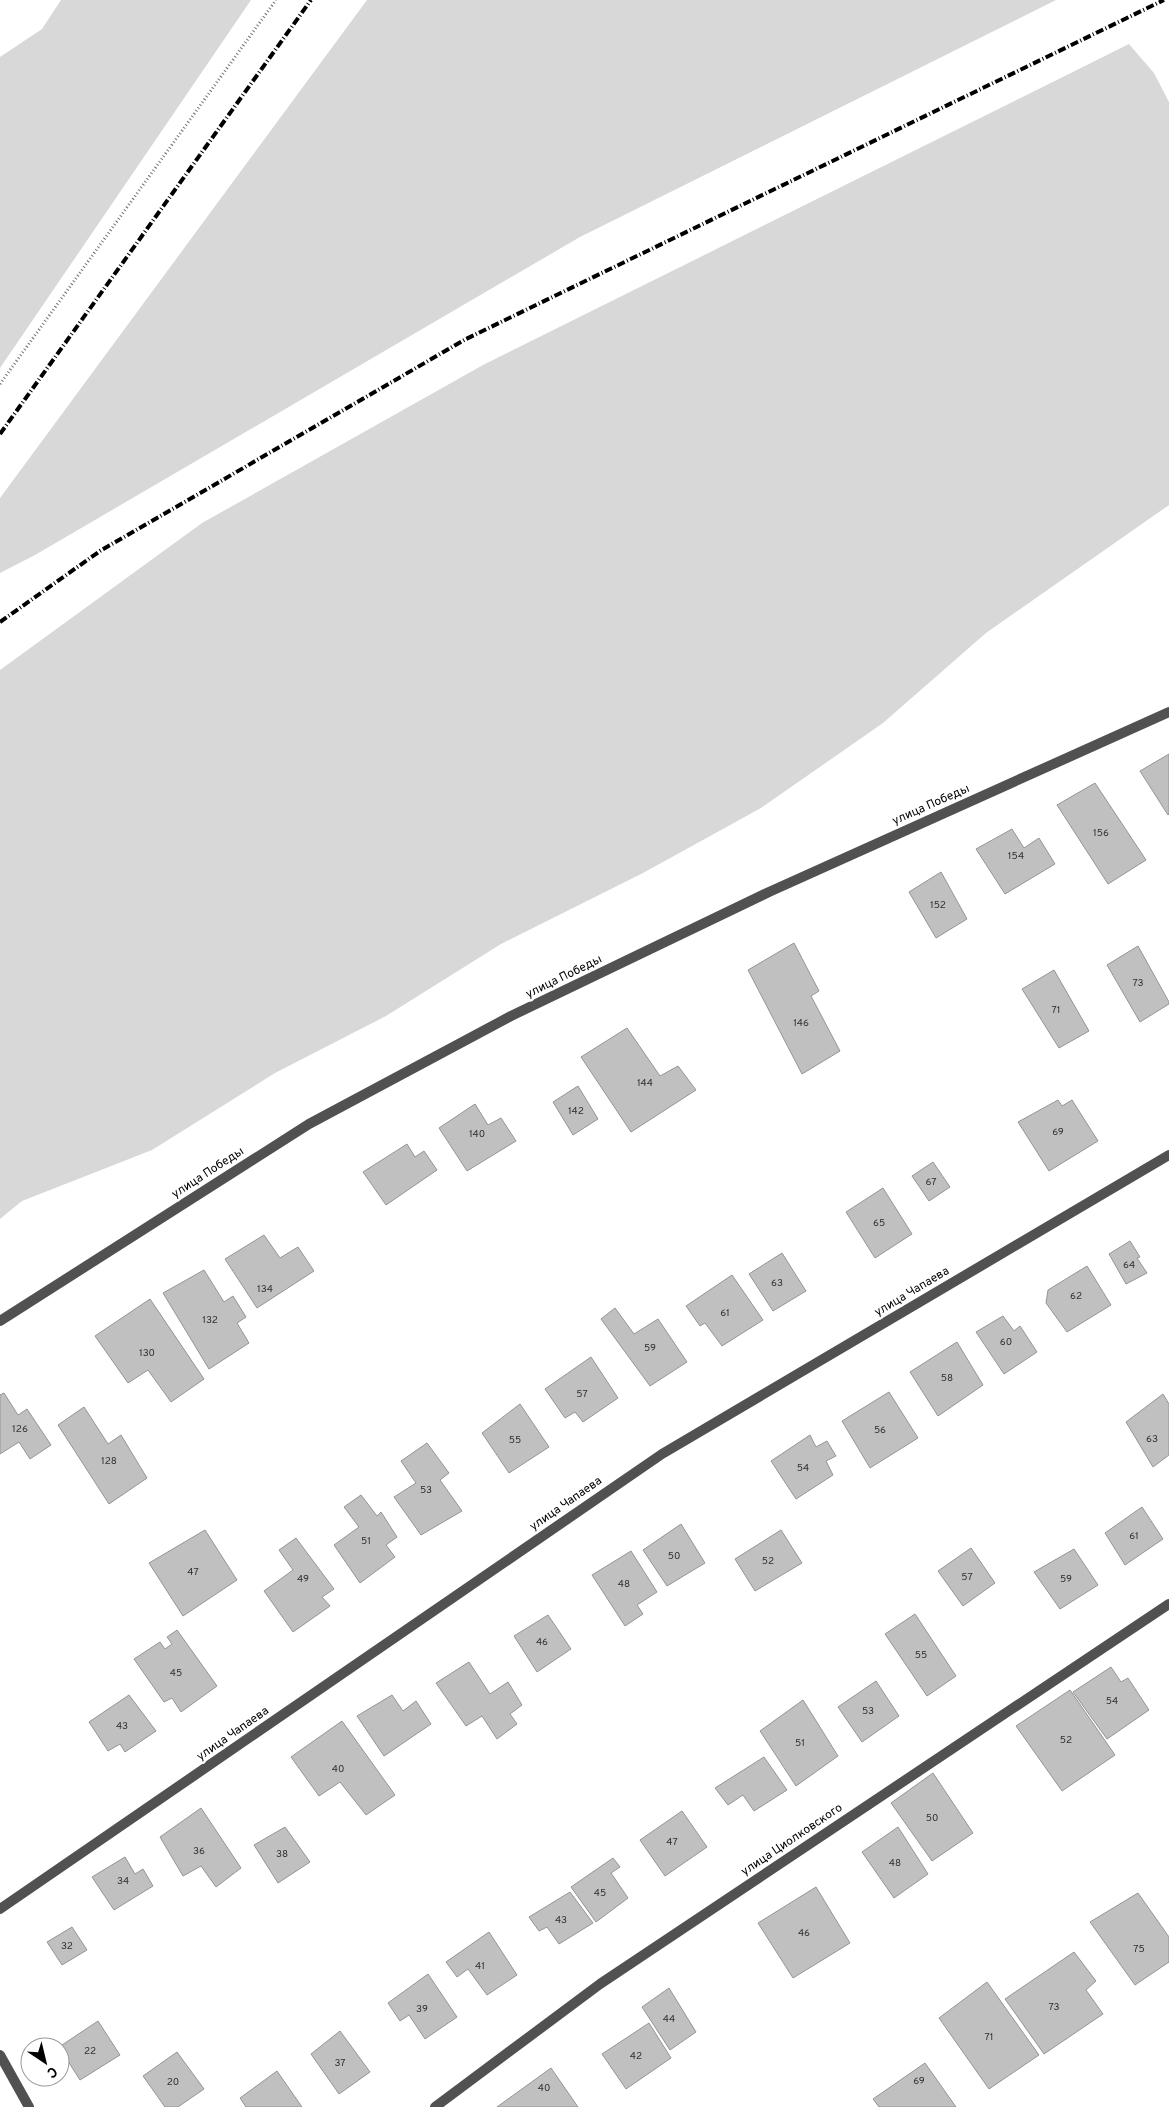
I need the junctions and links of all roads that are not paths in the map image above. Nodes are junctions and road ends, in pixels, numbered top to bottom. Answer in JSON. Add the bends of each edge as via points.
{"nodes":[{"id":1,"x":1169,"y":712,"type":"edge"},
{"id":2,"x":1169,"y":1155,"type":"edge"},
{"id":3,"x":0,"y":1321,"type":"edge"},
{"id":4,"x":1169,"y":1604,"type":"edge"},
{"id":5,"x":0,"y":1910,"type":"edge"},
{"id":6,"x":0,"y":2055,"type":"edge"},
{"id":7,"x":29,"y":2107,"type":"edge"},
{"id":8,"x":435,"y":2107,"type":"edge"}],
"edges":[{"from":1,"to":3,"type":"street","name":"улица Победы","via":[[769,892],[511,1016],[309,1124]]},
{"from":2,"to":5,"type":"street","name":"улица Чапаева","via":[[662,1454]]},
{"from":4,"to":8,"type":"street","name":"улица Циолковского","via":[[600,1984]]},
{"from":6,"to":7,"type":"street"}]}
